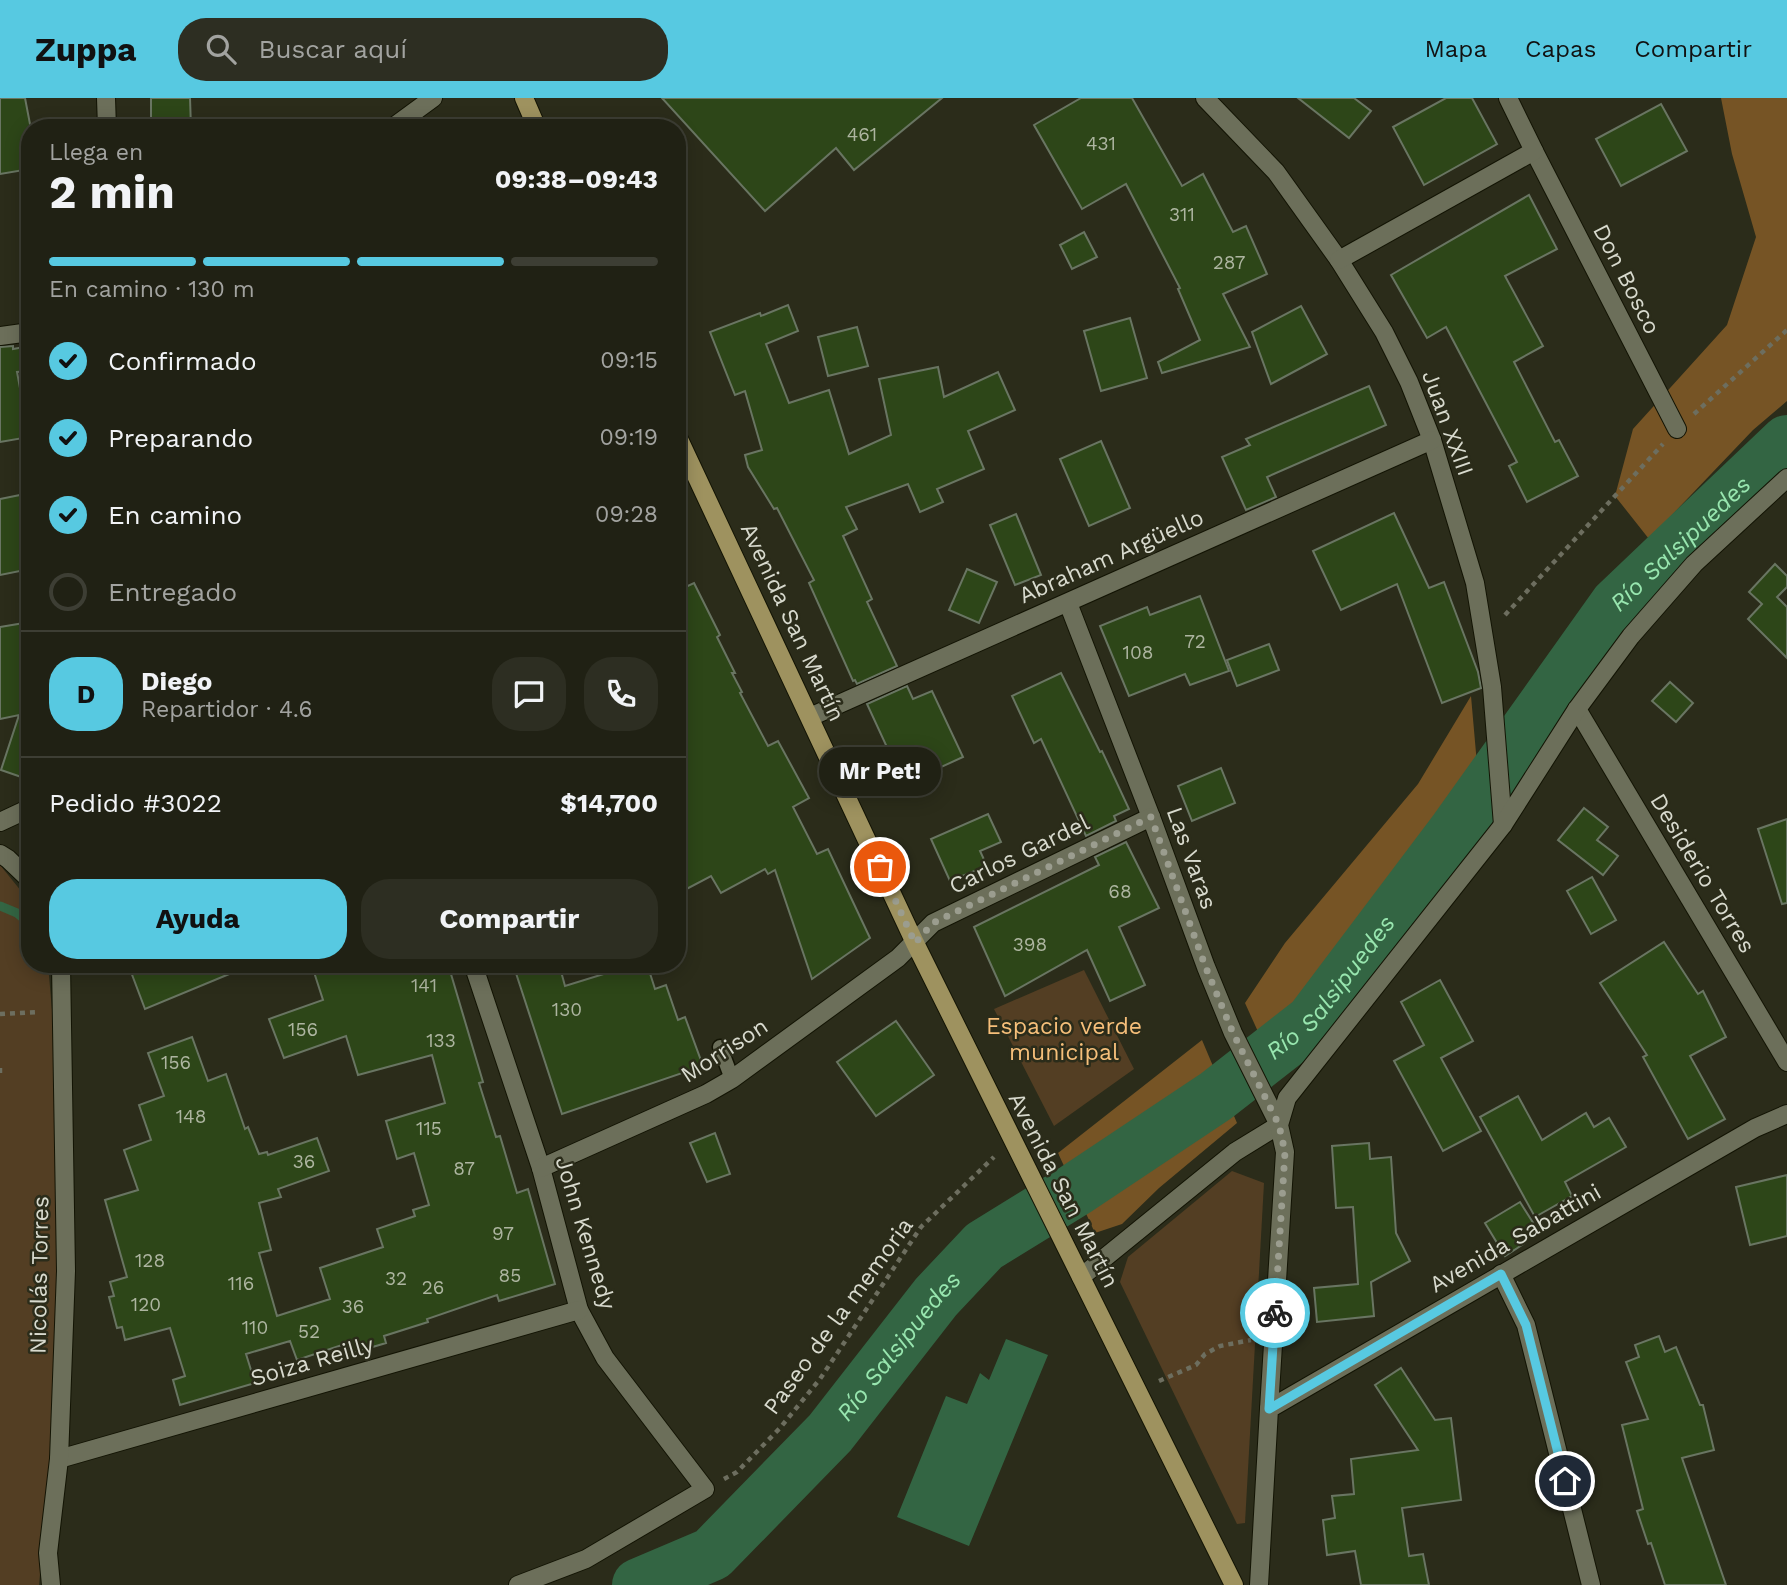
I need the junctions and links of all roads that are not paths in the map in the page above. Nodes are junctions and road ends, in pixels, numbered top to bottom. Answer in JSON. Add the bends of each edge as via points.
{"nodes":[{"id":1,"x":106,"y":98,"type":"edge"},
{"id":2,"x":433,"y":98,"type":"edge"},
{"id":3,"x":524,"y":98,"type":"edge"},
{"id":4,"x":1205,"y":98,"type":"edge"},
{"id":5,"x":1508,"y":98,"type":"edge"},
{"id":6,"x":107,"y":119,"type":"edge"},
{"id":7,"x":404,"y":119,"type":"edge"},
{"id":8,"x":533,"y":119,"type":"edge"},
{"id":9,"x":1534,"y":151,"type":"junction"},
{"id":10,"x":1339,"y":260,"type":"junction"},
{"id":11,"x":21,"y":333,"type":"edge"},
{"id":12,"x":0,"y":336,"type":"edge"},
{"id":13,"x":1677,"y":429,"type":"road end"},
{"id":14,"x":1432,"y":440,"type":"junction"},
{"id":15,"x":686,"y":454,"type":"edge"},
{"id":16,"x":1787,"y":478,"type":"edge"},
{"id":17,"x":1068,"y":603,"type":"junction"},
{"id":18,"x":1577,"y":709,"type":"junction"},
{"id":19,"x":810,"y":717,"type":"junction"},
{"id":20,"x":21,"y":812,"type":"edge"},
{"id":21,"x":1151,"y":817,"type":"junction"},
{"id":22,"x":0,"y":822,"type":"edge"},
{"id":23,"x":1503,"y":825,"type":"junction"},
{"id":24,"x":0,"y":854,"type":"edge"},
{"id":25,"x":21,"y":871,"type":"edge"},
{"id":26,"x":915,"y":943,"type":"junction"},
{"id":27,"x":61,"y":973,"type":"edge"},
{"id":28,"x":476,"y":973,"type":"edge"},
{"id":29,"x":720,"y":1047,"type":"dead end"},
{"id":30,"x":1787,"y":1062,"type":"edge"},
{"id":31,"x":732,"y":1079,"type":"junction"},
{"id":32,"x":1787,"y":1114,"type":"edge"},
{"id":33,"x":1279,"y":1125,"type":"junction"},
{"id":34,"x":541,"y":1168,"type":"junction"},
{"id":35,"x":1501,"y":1274,"type":"junction"},
{"id":36,"x":1081,"y":1278,"type":"junction"},
{"id":37,"x":579,"y":1310,"type":"junction"},
{"id":38,"x":1269,"y":1409,"type":"junction"},
{"id":39,"x":59,"y":1459,"type":"junction"},
{"id":40,"x":51,"y":1585,"type":"edge"},
{"id":41,"x":518,"y":1585,"type":"edge"},
{"id":42,"x":1234,"y":1585,"type":"edge"},
{"id":43,"x":1259,"y":1585,"type":"edge"},
{"id":44,"x":1591,"y":1585,"type":"edge"}],
"edges":[{"from":1,"to":6,"type":"street"},
{"from":2,"to":7,"type":"street"},
{"from":3,"to":8,"type":"main road"},
{"from":4,"to":10,"type":"street","name":"Juan XXIII","via":[[1276,172]]},
{"from":5,"to":9,"type":"street","name":"Don Bosco"},
{"from":9,"to":10,"type":"street"},
{"from":9,"to":13,"type":"street","name":"Don Bosco"},
{"from":10,"to":14,"type":"street","name":"Juan XXIII","via":[[1384,332]]},
{"from":11,"to":12,"type":"street"},
{"from":14,"to":17,"type":"street","name":"Abraham Argüello"},
{"from":14,"to":23,"type":"street","name":"Juan XXIII","via":[[1475,583],[1485,636]]},
{"from":15,"to":19,"type":"main road","name":"Avenida San Martín"},
{"from":16,"to":18,"type":"street","via":[[1694,564],[1631,636]]},
{"from":17,"to":19,"type":"street","name":"Abraham Argüello"},
{"from":17,"to":21,"type":"street","name":"Las Varas"},
{"from":18,"to":23,"type":"street"},
{"from":18,"to":30,"type":"street","name":"Desiderio Torres"},
{"from":19,"to":26,"type":"main road","name":"Avenida San Martín"},
{"from":20,"to":22,"type":"street"},
{"from":21,"to":26,"type":"street","name":"Carlos Gardel","via":[[933,923]]},
{"from":21,"to":33,"type":"street","name":"Las Varas","via":[[1233,1033]]},
{"from":23,"to":33,"type":"street","via":[[1287,1098]]},
{"from":24,"to":25,"type":"street"},
{"from":26,"to":31,"type":"street","name":"Morrison"},
{"from":26,"to":36,"type":"main road","name":"Avenida San Martín"},
{"from":27,"to":39,"type":"street","name":"Nicolás Torres","via":[[66,1271]]},
{"from":28,"to":34,"type":"street","name":"John Kennedy"},
{"from":29,"to":31,"type":"lane"},
{"from":31,"to":34,"type":"street","name":"Morrison"},
{"from":32,"to":35,"type":"street","name":"Avenida Sabattini"},
{"from":33,"to":36,"type":"street","via":[[1235,1152]]},
{"from":33,"to":38,"type":"street","via":[[1285,1152]]},
{"from":34,"to":37,"type":"street","name":"John Kennedy"},
{"from":35,"to":38,"type":"street","name":"Avenida Sabattini"},
{"from":35,"to":44,"type":"street","via":[[1526,1325]]},
{"from":36,"to":42,"type":"main road","name":"Avenida San Martín"},
{"from":37,"to":39,"type":"street","name":"Soiza Reilly"},
{"from":37,"to":41,"type":"street","name":"John Kennedy","via":[[605,1358],[705,1489],[586,1559]]},
{"from":38,"to":43,"type":"street"},
{"from":39,"to":40,"type":"street","name":"Nicolás Torres","via":[[48,1553]]}]}
